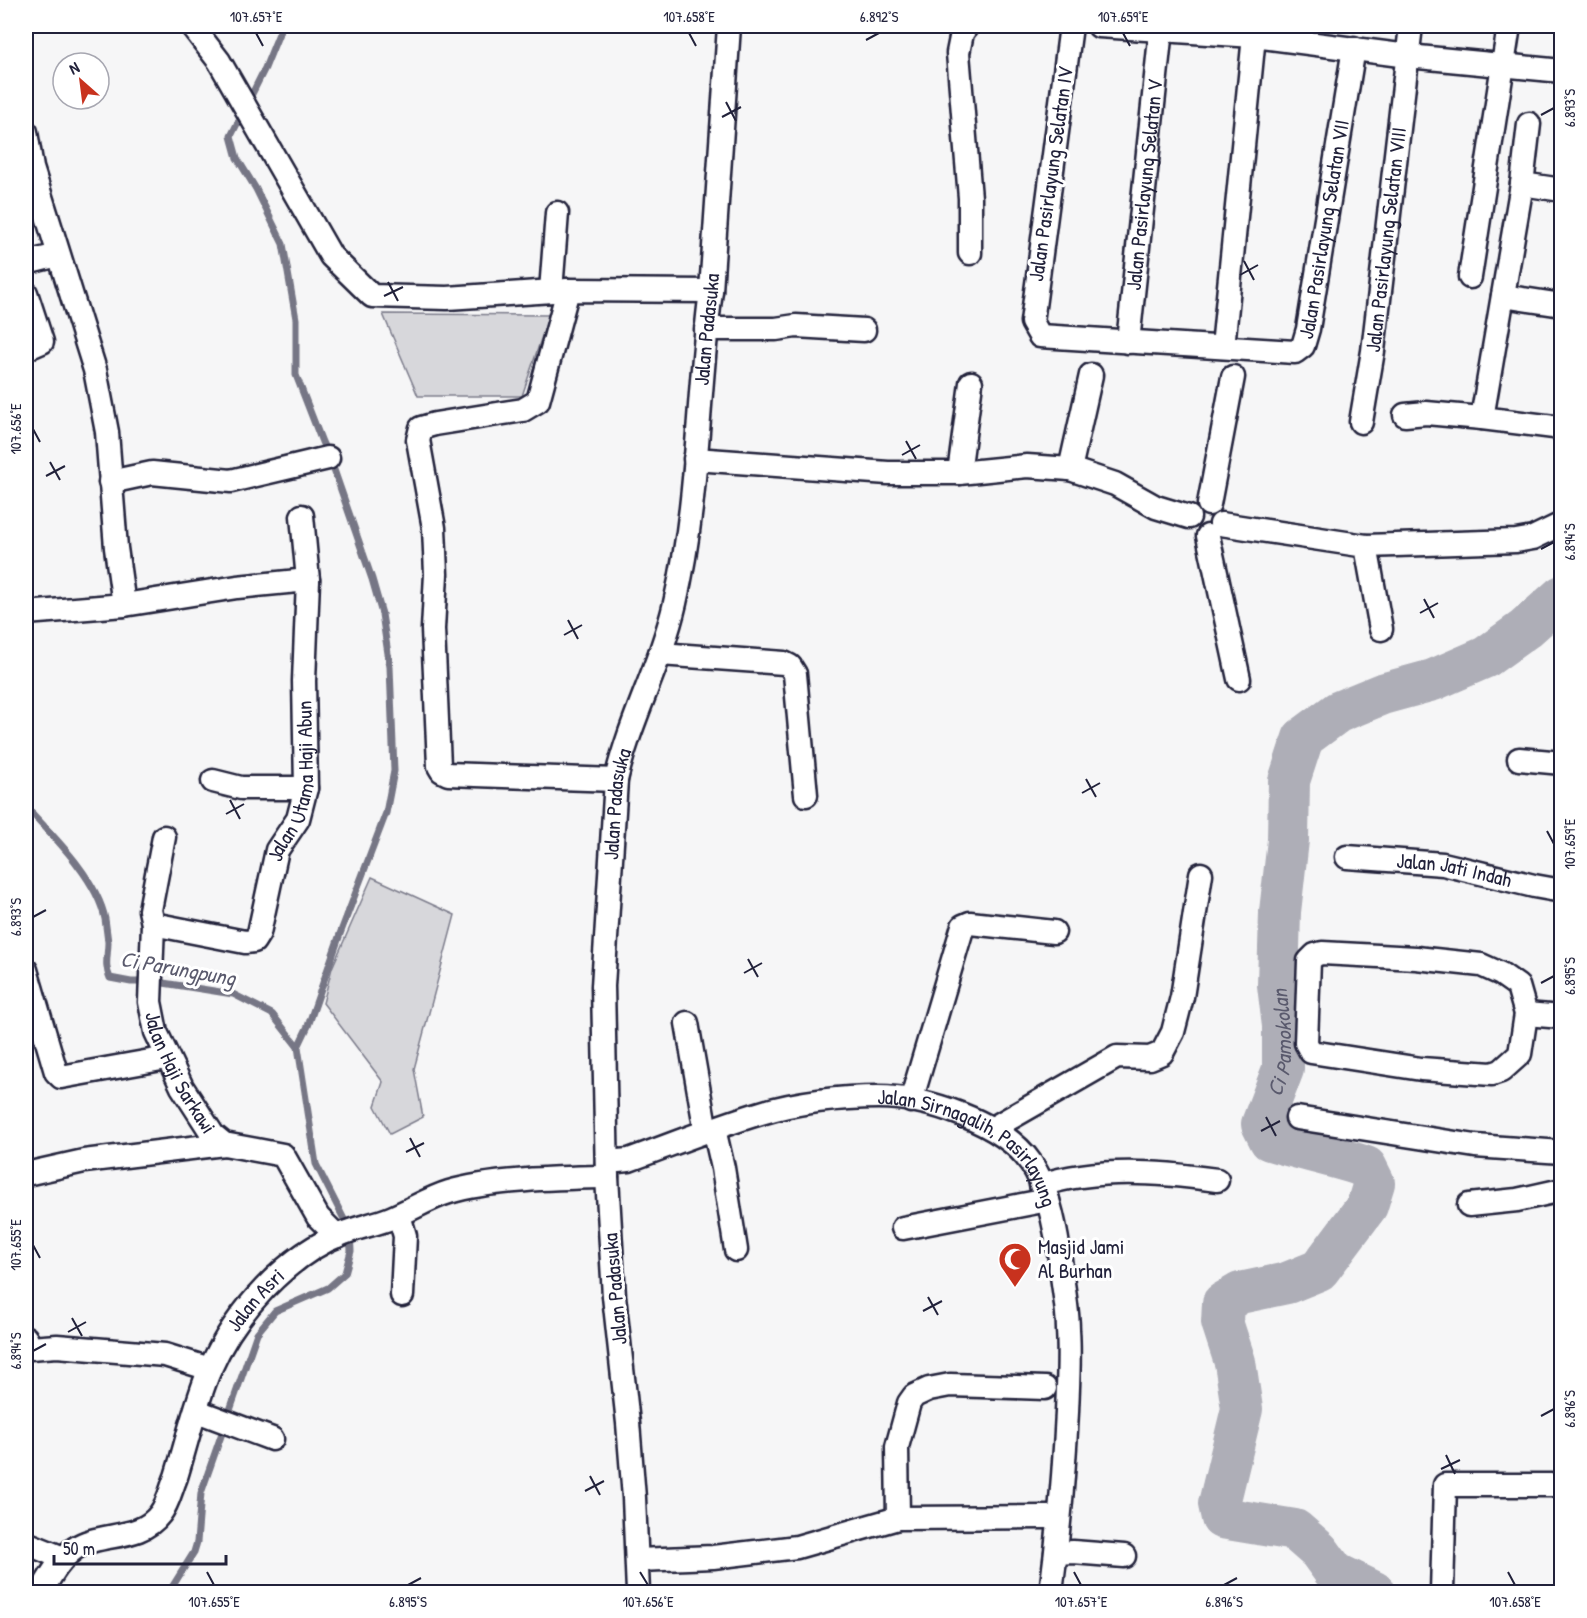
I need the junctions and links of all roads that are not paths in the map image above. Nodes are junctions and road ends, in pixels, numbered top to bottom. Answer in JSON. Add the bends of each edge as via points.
{"nodes":[{"id":1,"x":192,"y":26,"type":"edge"},
{"id":2,"x":729,"y":26,"type":"edge"},
{"id":3,"x":967,"y":26,"type":"edge"},
{"id":4,"x":1071,"y":26,"type":"edge"},
{"id":5,"x":1099,"y":26,"type":"edge"},
{"id":6,"x":1411,"y":26,"type":"edge"},
{"id":7,"x":1509,"y":26,"type":"edge"},
{"id":8,"x":1161,"y":29,"type":"junction"},
{"id":9,"x":1254,"y":36,"type":"junction"},
{"id":10,"x":1354,"y":48,"type":"junction"},
{"id":11,"x":1408,"y":56,"type":"junction"},
{"id":12,"x":1502,"y":66,"type":"junction"},
{"id":13,"x":1562,"y":71,"type":"edge"},
{"id":14,"x":1529,"y":124,"type":"dead end"},
{"id":15,"x":26,"y":132,"type":"edge"},
{"id":16,"x":1522,"y":184,"type":"junction"},
{"id":17,"x":1562,"y":189,"type":"edge"},
{"id":18,"x":557,"y":213,"type":"dead end"},
{"id":19,"x":970,"y":253,"type":"dead end"},
{"id":20,"x":58,"y":255,"type":"junction"},
{"id":21,"x":26,"y":263,"type":"edge"},
{"id":22,"x":1470,"y":277,"type":"dead end"},
{"id":23,"x":560,"y":290,"type":"junction"},
{"id":24,"x":711,"y":291,"type":"junction"},
{"id":25,"x":26,"y":293,"type":"edge"},
{"id":26,"x":1503,"y":296,"type":"junction"},
{"id":27,"x":1562,"y":305,"type":"edge"},
{"id":28,"x":1032,"y":322,"type":"joint"},
{"id":29,"x":706,"y":329,"type":"junction"},
{"id":30,"x":864,"y":330,"type":"dead end"},
{"id":31,"x":1128,"y":342,"type":"junction"},
{"id":32,"x":1223,"y":347,"type":"junction"},
{"id":33,"x":26,"y":349,"type":"edge"},
{"id":34,"x":1091,"y":375,"type":"dead end"},
{"id":35,"x":1233,"y":377,"type":"dead end"},
{"id":36,"x":971,"y":383,"type":"dead end"},
{"id":37,"x":1405,"y":415,"type":"dead end"},
{"id":38,"x":1482,"y":418,"type":"junction"},
{"id":39,"x":1361,"y":422,"type":"dead end"},
{"id":40,"x":1562,"y":428,"type":"edge"},
{"id":41,"x":328,"y":458,"type":"dead end"},
{"id":42,"x":695,"y":459,"type":"junction"},
{"id":43,"x":1070,"y":469,"type":"junction"},
{"id":44,"x":959,"y":473,"type":"junction"},
{"id":45,"x":110,"y":482,"type":"junction"},
{"id":46,"x":1209,"y":504,"type":"junction"},
{"id":47,"x":302,"y":516,"type":"dead end"},
{"id":48,"x":1189,"y":517,"type":"junction"},
{"id":49,"x":1562,"y":524,"type":"edge"},
{"id":50,"x":1215,"y":530,"type":"junction"},
{"id":51,"x":1366,"y":546,"type":"junction"},
{"id":52,"x":308,"y":580,"type":"junction"},
{"id":53,"x":124,"y":605,"type":"junction"},
{"id":54,"x":26,"y":613,"type":"edge"},
{"id":55,"x":1381,"y":629,"type":"dead end"},
{"id":56,"x":660,"y":654,"type":"junction"},
{"id":57,"x":1239,"y":679,"type":"dead end"},
{"id":58,"x":1519,"y":759,"type":"dead end"},
{"id":59,"x":1562,"y":763,"type":"edge"},
{"id":60,"x":616,"y":780,"type":"junction"},
{"id":61,"x":213,"y":781,"type":"dead end"},
{"id":62,"x":306,"y":788,"type":"junction"},
{"id":63,"x":806,"y":795,"type":"dead end"},
{"id":64,"x":164,"y":837,"type":"dead end"},
{"id":65,"x":1347,"y":857,"type":"dead end"},
{"id":66,"x":1201,"y":874,"type":"dead end"},
{"id":67,"x":1562,"y":891,"type":"edge"},
{"id":68,"x":153,"y":924,"type":"junction"},
{"id":69,"x":1054,"y":932,"type":"dead end"},
{"id":70,"x":26,"y":970,"type":"edge"},
{"id":71,"x":1526,"y":1014,"type":"junction"},
{"id":72,"x":1562,"y":1017,"type":"edge"},
{"id":73,"x":687,"y":1023,"type":"dead end"},
{"id":74,"x":167,"y":1058,"type":"junction"},
{"id":75,"x":911,"y":1101,"type":"junction"},
{"id":76,"x":1297,"y":1118,"type":"dead end"},
{"id":77,"x":993,"y":1128,"type":"junction"},
{"id":78,"x":710,"y":1131,"type":"junction"},
{"id":79,"x":224,"y":1144,"type":"junction"},
{"id":80,"x":1562,"y":1152,"type":"edge"},
{"id":81,"x":607,"y":1169,"type":"junction"},
{"id":82,"x":26,"y":1174,"type":"edge"},
{"id":83,"x":1217,"y":1180,"type":"dead end"},
{"id":84,"x":1562,"y":1190,"type":"edge"},
{"id":85,"x":1045,"y":1192,"type":"junction"},
{"id":86,"x":1469,"y":1205,"type":"dead end"},
{"id":87,"x":399,"y":1215,"type":"junction"},
{"id":88,"x":903,"y":1228,"type":"dead end"},
{"id":89,"x":348,"y":1232,"type":"junction"},
{"id":90,"x":736,"y":1250,"type":"dead end"},
{"id":91,"x":402,"y":1295,"type":"dead end"},
{"id":92,"x":26,"y":1338,"type":"edge"},
{"id":93,"x":210,"y":1369,"type":"junction"},
{"id":94,"x":1045,"y":1388,"type":"dead end"},
{"id":95,"x":197,"y":1411,"type":"junction"},
{"id":96,"x":272,"y":1439,"type":"dead end"},
{"id":97,"x":1562,"y":1485,"type":"edge"},
{"id":98,"x":1048,"y":1517,"type":"dead end"},
{"id":99,"x":898,"y":1518,"type":"junction"},
{"id":100,"x":26,"y":1543,"type":"edge"},
{"id":101,"x":1056,"y":1553,"type":"junction"},
{"id":102,"x":1124,"y":1556,"type":"dead end"},
{"id":103,"x":63,"y":1558,"type":"junction"},
{"id":104,"x":638,"y":1560,"type":"junction"},
{"id":105,"x":41,"y":1593,"type":"edge"},
{"id":106,"x":638,"y":1593,"type":"edge"},
{"id":107,"x":1051,"y":1593,"type":"edge"},
{"id":108,"x":1442,"y":1593,"type":"edge"}],
"edges":[{"from":1,"to":23,"type":"street","via":[[219,61],[331,256],[372,296],[447,298]]},
{"from":2,"to":24,"type":"street","name":"Jalan Padasuka"},
{"from":3,"to":19,"type":"street","via":[[958,53],[970,198]]},
{"from":4,"to":28,"type":"street","name":"Jalan Pasirlayung Selatan IV"},
{"from":5,"to":8,"type":"street"},
{"from":6,"to":11,"type":"street","name":"Jalan Pasirlayung Selatan VIII"},
{"from":7,"to":12,"type":"street"},
{"from":8,"to":9,"type":"street"},
{"from":8,"to":31,"type":"street","name":"Jalan Pasirlayung Selatan V"},
{"from":9,"to":10,"type":"street"},
{"from":9,"to":32,"type":"street"},
{"from":10,"to":11,"type":"street"},
{"from":10,"to":32,"type":"street","name":"Jalan Pasirlayung Selatan VII","via":[[1303,346],[1295,352]]},
{"from":11,"to":12,"type":"street"},
{"from":11,"to":39,"type":"street","name":"Jalan Pasirlayung Selatan VIII"},
{"from":12,"to":13,"type":"street"},
{"from":12,"to":22,"type":"street"},
{"from":14,"to":16,"type":"street"},
{"from":15,"to":20,"type":"street","via":[[32,168]]},
{"from":16,"to":17,"type":"street"},
{"from":16,"to":26,"type":"street"},
{"from":18,"to":23,"type":"street"},
{"from":20,"to":21,"type":"street"},
{"from":20,"to":45,"type":"street","via":[[95,370],[107,432]]},
{"from":23,"to":24,"type":"street"},
{"from":23,"to":60,"type":"street","via":[[538,401],[523,410],[421,428],[418,440],[434,528],[439,766],[448,774]]},
{"from":24,"to":29,"type":"street","name":"Jalan Padasuka"},
{"from":25,"to":33,"type":"street","via":[[42,342]]},
{"from":26,"to":27,"type":"street"},
{"from":26,"to":38,"type":"street"},
{"from":28,"to":31,"type":"street","name":"Jalan Pasirlayung Selatan VII","via":[[1040,336]]},
{"from":29,"to":30,"type":"street","via":[[796,326]]},
{"from":29,"to":42,"type":"street","name":"Jalan Padasuka"},
{"from":31,"to":32,"type":"street","name":"Jalan Pasirlayung Selatan VII"},
{"from":34,"to":43,"type":"street"},
{"from":35,"to":46,"type":"street"},
{"from":36,"to":44,"type":"street"},
{"from":37,"to":38,"type":"street"},
{"from":38,"to":40,"type":"street"},
{"from":41,"to":45,"type":"street","via":[[231,481],[152,473]]},
{"from":42,"to":44,"type":"street","via":[[888,473]]},
{"from":42,"to":56,"type":"street","name":"Jalan Padasuka","via":[[682,568]]},
{"from":43,"to":44,"type":"street","via":[[1027,466]]},
{"from":43,"to":48,"type":"street","via":[[1114,484],[1156,507]]},
{"from":45,"to":53,"type":"street"},
{"from":46,"to":48,"type":"street","via":[[1198,505]]},
{"from":46,"to":50,"type":"street","via":[[1219,511]]},
{"from":47,"to":52,"type":"street","name":"Jalan Utama Haji Abun"},
{"from":48,"to":50,"type":"street","via":[[1196,534]]},
{"from":49,"to":51,"type":"street","via":[[1533,538],[1516,541]]},
{"from":50,"to":51,"type":"street"},
{"from":50,"to":57,"type":"street"},
{"from":51,"to":55,"type":"street"},
{"from":52,"to":53,"type":"street"},
{"from":52,"to":62,"type":"street","name":"Jalan Utama Haji Abun","via":[[304,681]]},
{"from":53,"to":54,"type":"street"},
{"from":56,"to":60,"type":"street","name":"Jalan Padasuka"},
{"from":56,"to":63,"type":"street","via":[[790,666],[795,674]]},
{"from":58,"to":59,"type":"street"},
{"from":60,"to":81,"type":"street","name":"Jalan Padasuka","via":[[603,986]]},
{"from":61,"to":62,"type":"street","via":[[241,788]]},
{"from":62,"to":68,"type":"street","name":"Jalan Utama Haji Abun","via":[[298,819],[277,850],[254,941]]},
{"from":64,"to":68,"type":"street","name":"Jalan Haji Sarkawi","via":[[150,910]]},
{"from":65,"to":67,"type":"street","name":"Jalan Jati Indah","via":[[1443,864]]},
{"from":66,"to":77,"type":"street","via":[[1182,997],[1173,1032],[1162,1053],[1150,1058],[1117,1057]]},
{"from":68,"to":74,"type":"street","name":"Jalan Haji Sarkawi","via":[[150,1002]]},
{"from":69,"to":75,"type":"street","via":[[970,923],[963,926]]},
{"from":70,"to":74,"type":"street","via":[[56,1072],[61,1077]]},
{"from":71,"to":71,"type":"street","via":[[1518,986],[1481,965],[1322,953],[1309,961],[1306,1042],[1311,1052],[1421,1070],[1492,1074],[1520,1054]]},
{"from":71,"to":72,"type":"street"},
{"from":73,"to":78,"type":"street"},
{"from":74,"to":79,"type":"street","name":"Jalan Haji Sarkawi","via":[[205,1124]]},
{"from":75,"to":77,"type":"street","name":"Jalan Sirnagalih, Pasirlayung","via":[[958,1113]]},
{"from":75,"to":78,"type":"street","name":"Jalan Sirnagalih, Pasirlayung","via":[[870,1097],[798,1106],[763,1112]]},
{"from":76,"to":80,"type":"street","via":[[1475,1146]]},
{"from":77,"to":85,"type":"street","name":"Jalan Sirnagalih, Pasirlayung","via":[[1032,1164]]},
{"from":78,"to":81,"type":"street","name":"Jalan Sirnagalih, Pasirlayung"},
{"from":78,"to":90,"type":"street","via":[[723,1168]]},
{"from":79,"to":82,"type":"street","via":[[84,1161]]},
{"from":79,"to":89,"type":"street","name":"Jalan Haji Sarkawi","via":[[284,1155],[318,1216]]},
{"from":81,"to":87,"type":"street","name":"Jalan Asri","via":[[449,1192]]},
{"from":81,"to":104,"type":"street","name":"Jalan Padasuka","via":[[614,1296]]},
{"from":83,"to":85,"type":"street","via":[[1124,1173],[1059,1179]]},
{"from":84,"to":86,"type":"street"},
{"from":85,"to":88,"type":"street"},
{"from":85,"to":101,"type":"street","name":"Jalan Sirnagalih, Pasirlayung","via":[[1058,1244],[1068,1330],[1063,1498]]},
{"from":87,"to":89,"type":"street","name":"Jalan Asri"},
{"from":87,"to":91,"type":"street","via":[[405,1236]]},
{"from":89,"to":93,"type":"street","name":"Jalan Asri","via":[[298,1258],[256,1296],[228,1333]]},
{"from":92,"to":93,"type":"street","via":[[30,1348],[57,1346],[165,1354]]},
{"from":93,"to":95,"type":"street","name":"Jalan Asri"},
{"from":94,"to":99,"type":"street","via":[[950,1385],[914,1396],[897,1446]]},
{"from":95,"to":96,"type":"street"},
{"from":95,"to":103,"type":"street","name":"Jalan Asri","via":[[161,1514],[147,1526],[90,1542]]},
{"from":97,"to":108,"type":"street","via":[[1444,1485]]},
{"from":98,"to":99,"type":"street"},
{"from":99,"to":104,"type":"street","via":[[797,1547],[713,1557]]},
{"from":100,"to":103,"type":"street"},
{"from":101,"to":102,"type":"street"},
{"from":101,"to":107,"type":"street","name":"Jalan Sirnagalih, Pasirlayung"},
{"from":103,"to":105,"type":"street","name":"Jalan Asri"},
{"from":104,"to":106,"type":"street","name":"Jalan Padasuka"}]}
